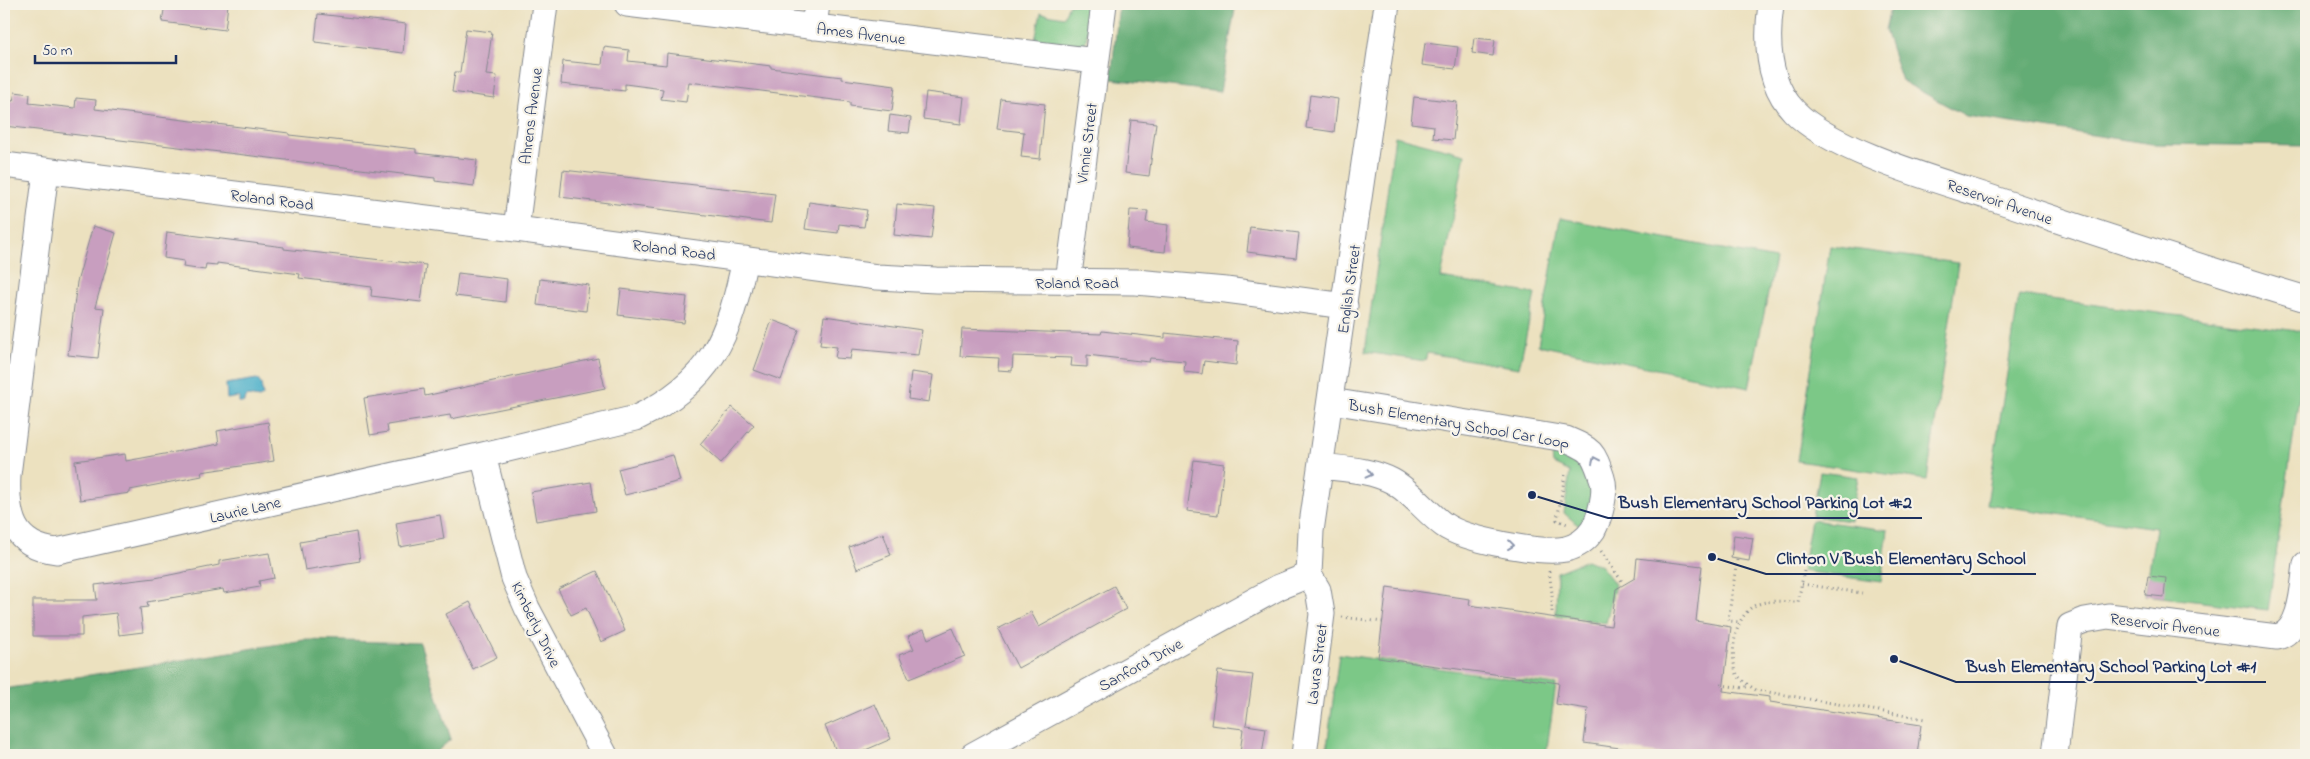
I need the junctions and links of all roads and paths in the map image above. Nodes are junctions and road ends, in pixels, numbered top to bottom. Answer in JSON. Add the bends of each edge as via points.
{"nodes":[{"id":1,"x":545,"y":4,"type":"edge"},
{"id":2,"x":627,"y":4,"type":"edge"},
{"id":3,"x":1104,"y":4,"type":"edge"},
{"id":4,"x":1387,"y":4,"type":"edge"},
{"id":5,"x":1770,"y":13,"type":"edge"},
{"id":6,"x":815,"y":16,"type":"edge"},
{"id":7,"x":1096,"y":61,"type":"junction"},
{"id":8,"x":4,"y":165,"type":"edge"},
{"id":9,"x":46,"y":171,"type":"junction"},
{"id":10,"x":516,"y":229,"type":"junction"},
{"id":11,"x":745,"y":259,"type":"junction"},
{"id":12,"x":1068,"y":282,"type":"junction"},
{"id":13,"x":2306,"y":299,"type":"edge"},
{"id":14,"x":1346,"y":306,"type":"junction"},
{"id":15,"x":1331,"y":401,"type":"junction"},
{"id":16,"x":483,"y":455,"type":"junction"},
{"id":17,"x":1321,"y":466,"type":"junction"},
{"id":18,"x":1565,"y":475,"type":"dead end"},
{"id":19,"x":1587,"y":538,"type":"junction"},
{"id":20,"x":1737,"y":560,"type":"dead end"},
{"id":21,"x":2306,"y":564,"type":"edge"},
{"id":22,"x":1548,"y":566,"type":"dead end"},
{"id":23,"x":1804,"y":571,"type":"dead end"},
{"id":24,"x":1309,"y":575,"type":"junction"},
{"id":25,"x":1623,"y":583,"type":"dead end"},
{"id":26,"x":1802,"y":584,"type":"junction"},
{"id":27,"x":1862,"y":593,"type":"dead end"},
{"id":28,"x":1552,"y":614,"type":"dead end"},
{"id":29,"x":1342,"y":617,"type":"dead end"},
{"id":30,"x":1383,"y":622,"type":"dead end"},
{"id":31,"x":1741,"y":622,"type":"junction"},
{"id":32,"x":1721,"y":685,"type":"dead end"},
{"id":33,"x":1750,"y":686,"type":"junction"},
{"id":34,"x":1926,"y":720,"type":"dead end"},
{"id":35,"x":605,"y":755,"type":"edge"},
{"id":36,"x":972,"y":755,"type":"edge"},
{"id":37,"x":1304,"y":755,"type":"edge"},
{"id":38,"x":2054,"y":755,"type":"edge"}],
"edges":[{"from":1,"to":10,"type":"street","name":"Ahrens Avenue"},
{"from":2,"to":6,"type":"street","name":"Ames Avenue"},
{"from":3,"to":7,"type":"street","name":"Vinnie Street"},
{"from":4,"to":14,"type":"street","name":"English Street"},
{"from":5,"to":13,"type":"street","name":"Reservoir Avenue","via":[[1768,45],[1776,82],[1793,110],[1819,131],[1909,171]]},
{"from":6,"to":7,"type":"street","name":"Ames Avenue"},
{"from":7,"to":12,"type":"street","name":"Vinnie Street"},
{"from":8,"to":9,"type":"street","name":"Roland Road"},
{"from":9,"to":10,"type":"street","name":"Roland Road"},
{"from":9,"to":16,"type":"street","name":"Laurie Lane","via":[[6,502],[10,520],[21,536],[32,544],[43,550],[57,551]]},
{"from":10,"to":11,"type":"street","name":"Roland Road"},
{"from":11,"to":12,"type":"street","name":"Roland Road","via":[[877,277]]},
{"from":11,"to":16,"type":"street","name":"Laurie Lane","via":[[732,316],[719,346],[702,371],[680,393],[636,418]]},
{"from":12,"to":14,"type":"street","name":"Roland Road","via":[[1179,285]]},
{"from":14,"to":15,"type":"street","name":"English Street"},
{"from":15,"to":17,"type":"street","name":"English Street"},
{"from":19,"to":15,"type":"street","name":"Bush Elementary School Car Loop","one_way":true,"via":[[1599,514],[1604,483],[1587,448],[1566,439]]},
{"from":16,"to":35,"type":"street","name":"Kimberly Drive","via":[[514,578]]},
{"from":17,"to":19,"type":"street","one_way":true,"via":[[1394,482],[1445,526],[1479,540],[1556,550],[1576,546]]},
{"from":17,"to":24,"type":"street","name":"English Street"},
{"from":18,"to":19,"type":"path","via":[[1557,520],[1573,526]]},
{"from":19,"to":25,"type":"path","via":[[1599,548]]},
{"from":20,"to":31,"type":"path","via":[[1728,621]]},
{"from":21,"to":38,"type":"street","name":"Reservoir Avenue","via":[[2300,605],[2293,626],[2285,636],[2108,616],[2070,626]]},
{"from":22,"to":28,"type":"path"},
{"from":23,"to":26,"type":"path"},
{"from":24,"to":36,"type":"street","name":"Sanford Drive","via":[[1279,587]]},
{"from":24,"to":37,"type":"street","name":"Laura Street","via":[[1318,590],[1322,614]]},
{"from":26,"to":27,"type":"path"},
{"from":26,"to":31,"type":"path","via":[[1798,602],[1772,600],[1754,606],[1744,614]]},
{"from":29,"to":30,"type":"path"},
{"from":31,"to":33,"type":"path","via":[[1734,648],[1734,669]]},
{"from":32,"to":33,"type":"path"},
{"from":33,"to":34,"type":"path","via":[[1756,690]]}]}
